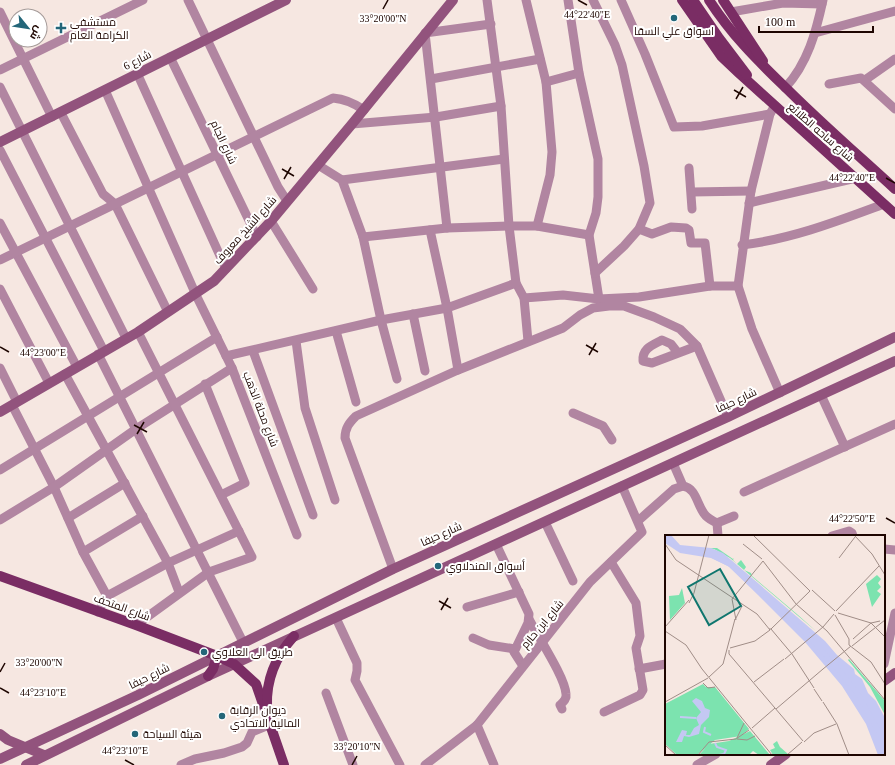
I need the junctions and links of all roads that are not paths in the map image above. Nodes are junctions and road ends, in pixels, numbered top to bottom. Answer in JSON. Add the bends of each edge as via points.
{"nodes":[{"id":1,"x":143,"y":0,"type":"edge"},
{"id":2,"x":188,"y":0,"type":"edge"},
{"id":3,"x":286,"y":0,"type":"edge"},
{"id":4,"x":453,"y":0,"type":"edge"},
{"id":5,"x":487,"y":0,"type":"edge"},
{"id":6,"x":526,"y":0,"type":"edge"},
{"id":7,"x":568,"y":0,"type":"edge"},
{"id":8,"x":593,"y":0,"type":"edge"},
{"id":9,"x":621,"y":0,"type":"edge"},
{"id":10,"x":682,"y":0,"type":"edge"},
{"id":11,"x":693,"y":0,"type":"edge"},
{"id":12,"x":708,"y":0,"type":"edge"},
{"id":13,"x":723,"y":0,"type":"edge"},
{"id":14,"x":822,"y":2,"type":"edge"},
{"id":15,"x":895,"y":11,"type":"edge"},
{"id":16,"x":0,"y":12,"type":"edge"},
{"id":17,"x":731,"y":12,"type":"junction"},
{"id":18,"x":491,"y":24,"type":"junction"},
{"id":19,"x":425,"y":33,"type":"junction"},
{"id":20,"x":815,"y":33,"type":"junction"},
{"id":21,"x":206,"y":38,"type":"junction"},
{"id":22,"x":170,"y":57,"type":"junction"},
{"id":23,"x":540,"y":59,"type":"junction"},
{"id":24,"x":23,"y":60,"type":"junction"},
{"id":25,"x":894,"y":63,"type":"edge"},
{"id":26,"x":496,"y":68,"type":"junction"},
{"id":27,"x":0,"y":70,"type":"edge"},
{"id":28,"x":138,"y":73,"type":"junction"},
{"id":29,"x":580,"y":73,"type":"junction"},
{"id":30,"x":431,"y":79,"type":"junction"},
{"id":31,"x":865,"y":80,"type":"junction"},
{"id":32,"x":546,"y":82,"type":"junction"},
{"id":33,"x":829,"y":84,"type":"dead end"},
{"id":34,"x":782,"y":85,"type":"junction"},
{"id":35,"x":0,"y":87,"type":"edge"},
{"id":36,"x":105,"y":90,"type":"junction"},
{"id":37,"x":501,"y":106,"type":"junction"},
{"id":38,"x":770,"y":107,"type":"junction"},
{"id":39,"x":895,"y":109,"type":"edge"},
{"id":40,"x":364,"y":110,"type":"junction"},
{"id":41,"x":56,"y":115,"type":"junction"},
{"id":42,"x":436,"y":117,"type":"junction"},
{"id":43,"x":352,"y":124,"type":"junction"},
{"id":44,"x":23,"y":132,"type":"junction"},
{"id":45,"x":253,"y":136,"type":"junction"},
{"id":46,"x":0,"y":142,"type":"edge"},
{"id":47,"x":0,"y":150,"type":"edge"},
{"id":48,"x":216,"y":154,"type":"junction"},
{"id":49,"x":504,"y":159,"type":"junction"},
{"id":50,"x":318,"y":165,"type":"junction"},
{"id":51,"x":442,"y":168,"type":"junction"},
{"id":52,"x":689,"y":168,"type":"dead end"},
{"id":53,"x":181,"y":171,"type":"junction"},
{"id":54,"x":856,"y":178,"type":"junction"},
{"id":55,"x":342,"y":180,"type":"junction"},
{"id":56,"x":148,"y":187,"type":"junction"},
{"id":57,"x":895,"y":189,"type":"edge"},
{"id":58,"x":751,"y":191,"type":"junction"},
{"id":59,"x":692,"y":192,"type":"junction"},
{"id":60,"x":287,"y":201,"type":"junction"},
{"id":61,"x":749,"y":203,"type":"junction"},
{"id":62,"x":115,"y":204,"type":"junction"},
{"id":63,"x":884,"y":204,"type":"junction"},
{"id":64,"x":692,"y":209,"type":"dead end"},
{"id":65,"x":895,"y":214,"type":"edge"},
{"id":66,"x":271,"y":221,"type":"junction"},
{"id":67,"x":0,"y":223,"type":"edge"},
{"id":68,"x":70,"y":226,"type":"junction"},
{"id":69,"x":509,"y":226,"type":"junction"},
{"id":70,"x":537,"y":226,"type":"junction"},
{"id":71,"x":447,"y":228,"type":"junction"},
{"id":72,"x":639,"y":229,"type":"junction"},
{"id":73,"x":430,"y":230,"type":"junction"},
{"id":74,"x":589,"y":235,"type":"junction"},
{"id":75,"x":257,"y":237,"type":"junction"},
{"id":76,"x":363,"y":237,"type":"junction"},
{"id":77,"x":45,"y":238,"type":"junction"},
{"id":78,"x":742,"y":245,"type":"junction"},
{"id":79,"x":15,"y":252,"type":"junction"},
{"id":80,"x":0,"y":260,"type":"edge"},
{"id":81,"x":226,"y":269,"type":"junction"},
{"id":82,"x":595,"y":273,"type":"junction"},
{"id":83,"x":516,"y":282,"type":"junction"},
{"id":84,"x":710,"y":286,"type":"junction"},
{"id":85,"x":738,"y":286,"type":"junction"},
{"id":86,"x":0,"y":289,"type":"edge"},
{"id":87,"x":313,"y":289,"type":"dead end"},
{"id":88,"x":196,"y":295,"type":"junction"},
{"id":89,"x":524,"y":298,"type":"junction"},
{"id":90,"x":599,"y":299,"type":"junction"},
{"id":91,"x":447,"y":308,"type":"junction"},
{"id":92,"x":168,"y":312,"type":"junction"},
{"id":93,"x":413,"y":314,"type":"junction"},
{"id":94,"x":381,"y":320,"type":"junction"},
{"id":95,"x":336,"y":331,"type":"junction"},
{"id":96,"x":138,"y":332,"type":"junction"},
{"id":97,"x":217,"y":337,"type":"junction"},
{"id":98,"x":895,"y":337,"type":"edge"},
{"id":99,"x":126,"y":338,"type":"junction"},
{"id":100,"x":296,"y":341,"type":"junction"},
{"id":101,"x":528,"y":341,"type":"junction"},
{"id":102,"x":697,"y":346,"type":"junction"},
{"id":103,"x":253,"y":350,"type":"junction"},
{"id":104,"x":101,"y":352,"type":"junction"},
{"id":105,"x":678,"y":353,"type":"dead end"},
{"id":106,"x":226,"y":356,"type":"junction"},
{"id":107,"x":895,"y":360,"type":"edge"},
{"id":108,"x":77,"y":367,"type":"junction"},
{"id":109,"x":0,"y":368,"type":"edge"},
{"id":110,"x":232,"y":368,"type":"junction"},
{"id":111,"x":458,"y":370,"type":"junction"},
{"id":112,"x":425,"y":371,"type":"dead end"},
{"id":113,"x":159,"y":372,"type":"junction"},
{"id":114,"x":65,"y":374,"type":"junction"},
{"id":115,"x":397,"y":379,"type":"dead end"},
{"id":116,"x":49,"y":383,"type":"junction"},
{"id":117,"x":205,"y":384,"type":"junction"},
{"id":118,"x":780,"y":393,"type":"junction"},
{"id":119,"x":821,"y":394,"type":"junction"},
{"id":120,"x":119,"y":396,"type":"junction"},
{"id":121,"x":356,"y":402,"type":"dead end"},
{"id":122,"x":14,"y":404,"type":"junction"},
{"id":123,"x":175,"y":404,"type":"junction"},
{"id":124,"x":0,"y":412,"type":"edge"},
{"id":125,"x":573,"y":413,"type":"dead end"},
{"id":126,"x":88,"y":416,"type":"junction"},
{"id":127,"x":728,"y":417,"type":"junction"},
{"id":128,"x":895,"y":424,"type":"edge"},
{"id":129,"x":136,"y":429,"type":"junction"},
{"id":130,"x":612,"y":440,"type":"dead end"},
{"id":131,"x":845,"y":447,"type":"junction"},
{"id":132,"x":34,"y":449,"type":"junction"},
{"id":133,"x":107,"y":450,"type":"junction"},
{"id":134,"x":673,"y":463,"type":"junction"},
{"id":135,"x":0,"y":470,"type":"edge"},
{"id":136,"x":125,"y":483,"type":"junction"},
{"id":137,"x":622,"y":486,"type":"junction"},
{"id":138,"x":683,"y":486,"type":"junction"},
{"id":139,"x":54,"y":487,"type":"junction"},
{"id":140,"x":744,"y":492,"type":"dead end"},
{"id":141,"x":221,"y":495,"type":"junction"},
{"id":142,"x":335,"y":500,"type":"dead end"},
{"id":143,"x":313,"y":515,"type":"dead end"},
{"id":144,"x":143,"y":516,"type":"junction"},
{"id":145,"x":734,"y":516,"type":"dead end"},
{"id":146,"x":68,"y":518,"type":"junction"},
{"id":147,"x":0,"y":520,"type":"edge"},
{"id":148,"x":638,"y":521,"type":"junction"},
{"id":149,"x":545,"y":522,"type":"junction"},
{"id":150,"x":717,"y":523,"type":"junction"},
{"id":151,"x":239,"y":531,"type":"junction"},
{"id":152,"x":298,"y":535,"type":"dead end"},
{"id":153,"x":718,"y":535,"type":"edge"},
{"id":154,"x":835,"y":535,"type":"edge"},
{"id":155,"x":853,"y":535,"type":"edge"},
{"id":156,"x":496,"y":544,"type":"junction"},
{"id":157,"x":885,"y":549,"type":"edge"},
{"id":158,"x":895,"y":550,"type":"edge"},
{"id":159,"x":197,"y":551,"type":"junction"},
{"id":160,"x":83,"y":552,"type":"junction"},
{"id":161,"x":611,"y":562,"type":"junction"},
{"id":162,"x":168,"y":563,"type":"junction"},
{"id":163,"x":393,"y":568,"type":"junction"},
{"id":164,"x":209,"y":572,"type":"junction"},
{"id":165,"x":0,"y":576,"type":"edge"},
{"id":166,"x":573,"y":581,"type":"dead end"},
{"id":167,"x":179,"y":592,"type":"junction"},
{"id":168,"x":519,"y":592,"type":"junction"},
{"id":169,"x":107,"y":596,"type":"junction"},
{"id":170,"x":467,"y":607,"type":"dead end"},
{"id":171,"x":98,"y":612,"type":"junction"},
{"id":172,"x":895,"y":613,"type":"edge"},
{"id":173,"x":336,"y":618,"type":"junction"},
{"id":174,"x":529,"y":618,"type":"junction"},
{"id":175,"x":136,"y":625,"type":"junction"},
{"id":176,"x":887,"y":633,"type":"edge"},
{"id":177,"x":294,"y":636,"type":"junction"},
{"id":178,"x":473,"y":638,"type":"dead end"},
{"id":179,"x":243,"y":642,"type":"junction"},
{"id":180,"x":541,"y":642,"type":"junction"},
{"id":181,"x":234,"y":647,"type":"junction"},
{"id":182,"x":515,"y":649,"type":"junction"},
{"id":183,"x":885,"y":654,"type":"edge"},
{"id":184,"x":216,"y":656,"type":"junction"},
{"id":185,"x":238,"y":663,"type":"junction"},
{"id":186,"x":665,"y":664,"type":"edge"},
{"id":187,"x":523,"y":666,"type":"junction"},
{"id":188,"x":640,"y":669,"type":"junction"},
{"id":189,"x":895,"y":673,"type":"edge"},
{"id":190,"x":208,"y":676,"type":"junction"},
{"id":191,"x":885,"y":680,"type":"edge"},
{"id":192,"x":326,"y":693,"type":"dead end"},
{"id":193,"x":562,"y":709,"type":"dead end"},
{"id":194,"x":604,"y":712,"type":"dead end"},
{"id":195,"x":269,"y":719,"type":"junction"},
{"id":196,"x":477,"y":724,"type":"junction"},
{"id":197,"x":0,"y":735,"type":"edge"},
{"id":198,"x":25,"y":747,"type":"junction"},
{"id":199,"x":44,"y":755,"type":"junction"},
{"id":200,"x":714,"y":755,"type":"edge"},
{"id":201,"x":785,"y":755,"type":"edge"},
{"id":202,"x":4,"y":760,"type":"edge"},
{"id":203,"x":428,"y":764,"type":"edge"},
{"id":204,"x":27,"y":765,"type":"edge"},
{"id":205,"x":181,"y":765,"type":"edge"},
{"id":206,"x":284,"y":765,"type":"edge"},
{"id":207,"x":353,"y":765,"type":"edge"},
{"id":208,"x":400,"y":765,"type":"edge"},
{"id":209,"x":494,"y":765,"type":"edge"},
{"id":210,"x":697,"y":765,"type":"edge"},
{"id":211,"x":771,"y":765,"type":"edge"}],
"edges":[{"from":1,"to":24,"type":"street"},
{"from":2,"to":21,"type":"street"},
{"from":3,"to":21,"type":"main road","name":"شارع 6"},
{"from":4,"to":19,"type":"main road","name":"شارع الشيخ معروف"},
{"from":5,"to":18,"type":"street"},
{"from":6,"to":23,"type":"street"},
{"from":7,"to":29,"type":"street"},
{"from":8,"to":72,"type":"street","via":[[615,44],[622,65],[644,166],[650,203]]},
{"from":9,"to":38,"type":"street","via":[[646,54],[674,127],[702,126]]},
{"from":10,"to":38,"type":"main road","via":[[721,56]]},
{"from":11,"to":38,"type":"main road"},
{"from":12,"to":34,"type":"main road","via":[[747,52]]},
{"from":13,"to":17,"type":"main road"},
{"from":14,"to":17,"type":"street","via":[[783,3]]},
{"from":14,"to":20,"type":"street"},
{"from":15,"to":20,"type":"street"},
{"from":16,"to":24,"type":"street"},
{"from":17,"to":34,"type":"main road"},
{"from":18,"to":19,"type":"street"},
{"from":18,"to":26,"type":"street"},
{"from":19,"to":30,"type":"street"},
{"from":19,"to":40,"type":"main road","name":"شارع الشيخ معروف"},
{"from":20,"to":34,"type":"street","via":[[797,75]]},
{"from":21,"to":22,"type":"main road","name":"شارع 6"},
{"from":21,"to":45,"type":"street"},
{"from":22,"to":28,"type":"main road","name":"شارع 6"},
{"from":22,"to":48,"type":"street","name":"شارع الجام"},
{"from":23,"to":26,"type":"street"},
{"from":23,"to":32,"type":"street"},
{"from":24,"to":27,"type":"street"},
{"from":24,"to":41,"type":"street"},
{"from":25,"to":31,"type":"street"},
{"from":26,"to":30,"type":"street"},
{"from":26,"to":37,"type":"street"},
{"from":28,"to":36,"type":"main road","name":"شارع 6"},
{"from":28,"to":53,"type":"street"},
{"from":29,"to":32,"type":"street"},
{"from":29,"to":74,"type":"street","via":[[598,159],[598,197]]},
{"from":30,"to":42,"type":"street"},
{"from":31,"to":33,"type":"street","via":[[857,78]]},
{"from":31,"to":39,"type":"street"},
{"from":32,"to":70,"type":"street","via":[[552,163]]},
{"from":34,"to":57,"type":"main road","name":"شارع ساحه الطلائع"},
{"from":35,"to":44,"type":"street"},
{"from":36,"to":41,"type":"main road","name":"شارع 6"},
{"from":36,"to":56,"type":"street","name":"شارع محلة الذهب"},
{"from":37,"to":42,"type":"street"},
{"from":37,"to":49,"type":"street"},
{"from":38,"to":54,"type":"main road","name":"شارع ساحه الطلائع"},
{"from":38,"to":58,"type":"street"},
{"from":40,"to":43,"type":"main road","name":"شارع الشيخ معروف"},
{"from":40,"to":45,"type":"street","via":[[343,98],[333,98]]},
{"from":41,"to":44,"type":"main road","name":"شارع 6"},
{"from":41,"to":62,"type":"street","via":[[104,194]]},
{"from":42,"to":43,"type":"street"},
{"from":42,"to":51,"type":"street"},
{"from":43,"to":50,"type":"main road","name":"شارع الشيخ معروف"},
{"from":44,"to":46,"type":"main road","name":"شارع 6"},
{"from":44,"to":68,"type":"street"},
{"from":45,"to":48,"type":"street"},
{"from":45,"to":60,"type":"street"},
{"from":47,"to":77,"type":"street"},
{"from":48,"to":53,"type":"street"},
{"from":48,"to":75,"type":"street","name":"شارع الجام"},
{"from":49,"to":51,"type":"street"},
{"from":49,"to":69,"type":"street"},
{"from":50,"to":55,"type":"street"},
{"from":50,"to":60,"type":"main road","name":"شارع الشيخ معروف"},
{"from":51,"to":55,"type":"street"},
{"from":51,"to":71,"type":"street"},
{"from":52,"to":59,"type":"street"},
{"from":53,"to":56,"type":"street"},
{"from":53,"to":81,"type":"street"},
{"from":54,"to":61,"type":"street"},
{"from":54,"to":63,"type":"main road","name":"شارع ساحه الطلائع"},
{"from":55,"to":76,"type":"street"},
{"from":56,"to":62,"type":"street"},
{"from":56,"to":88,"type":"street","name":"شارع محلة الذهب"},
{"from":58,"to":59,"type":"street"},
{"from":58,"to":61,"type":"street"},
{"from":59,"to":64,"type":"street"},
{"from":60,"to":66,"type":"main road","name":"شارع الشيخ معروف"},
{"from":61,"to":78,"type":"street"},
{"from":62,"to":68,"type":"street"},
{"from":62,"to":92,"type":"street"},
{"from":63,"to":65,"type":"main road","name":"شارع ساحه الطلائع"},
{"from":63,"to":78,"type":"street","via":[[826,226],[765,242]]},
{"from":66,"to":75,"type":"main road","name":"شارع الشيخ معروف"},
{"from":66,"to":87,"type":"street"},
{"from":67,"to":79,"type":"street"},
{"from":68,"to":77,"type":"street"},
{"from":68,"to":99,"type":"street"},
{"from":69,"to":70,"type":"street"},
{"from":69,"to":71,"type":"street"},
{"from":69,"to":83,"type":"street"},
{"from":70,"to":74,"type":"street"},
{"from":71,"to":73,"type":"street"},
{"from":72,"to":82,"type":"street"},
{"from":72,"to":84,"type":"street","via":[[652,234],[671,227],[686,228],[691,242],[705,243]]},
{"from":73,"to":76,"type":"street"},
{"from":73,"to":91,"type":"street"},
{"from":74,"to":82,"type":"street"},
{"from":75,"to":81,"type":"main road","name":"شارع الشيخ معروف"},
{"from":76,"to":94,"type":"street"},
{"from":77,"to":79,"type":"street"},
{"from":77,"to":104,"type":"street"},
{"from":78,"to":85,"type":"street"},
{"from":79,"to":80,"type":"street"},
{"from":79,"to":108,"type":"street"},
{"from":81,"to":88,"type":"main road","name":"شارع الشيخ معروف"},
{"from":82,"to":90,"type":"street"},
{"from":83,"to":89,"type":"street"},
{"from":83,"to":91,"type":"street"},
{"from":84,"to":85,"type":"street"},
{"from":84,"to":90,"type":"street","via":[[639,297]]},
{"from":85,"to":118,"type":"street","via":[[752,329]]},
{"from":86,"to":116,"type":"street"},
{"from":88,"to":92,"type":"main road","name":"شارع الشيخ معروف"},
{"from":88,"to":97,"type":"street","name":"شارع محلة الذهب"},
{"from":89,"to":90,"type":"street","via":[[564,295]]},
{"from":89,"to":101,"type":"street"},
{"from":91,"to":93,"type":"street"},
{"from":91,"to":111,"type":"street"},
{"from":92,"to":96,"type":"main road","name":"شارع الشيخ معروف"},
{"from":93,"to":94,"type":"street"},
{"from":93,"to":112,"type":"street"},
{"from":94,"to":95,"type":"street"},
{"from":94,"to":115,"type":"street"},
{"from":95,"to":100,"type":"street"},
{"from":95,"to":121,"type":"street"},
{"from":96,"to":99,"type":"main road","name":"شارع الشيخ معروف"},
{"from":96,"to":113,"type":"street"},
{"from":97,"to":106,"type":"street","name":"شارع محلة الذهب"},
{"from":97,"to":113,"type":"street"},
{"from":98,"to":118,"type":"main road","name":"شارع حيفا"},
{"from":99,"to":104,"type":"main road","name":"شارع الشيخ معروف"},
{"from":100,"to":103,"type":"street"},
{"from":100,"to":142,"type":"street","via":[[305,408]]},
{"from":101,"to":102,"type":"street","via":[[563,328],[593,308],[624,306],[680,330]]},
{"from":101,"to":111,"type":"street"},
{"from":102,"to":105,"type":"street"},
{"from":102,"to":127,"type":"street"},
{"from":103,"to":106,"type":"street"},
{"from":103,"to":143,"type":"street"},
{"from":104,"to":108,"type":"main road","name":"شارع الشيخ معروف"},
{"from":104,"to":120,"type":"street"},
{"from":106,"to":110,"type":"street","name":"شارع محلة الذهب"},
{"from":107,"to":119,"type":"main road"},
{"from":108,"to":114,"type":"main road","name":"شارع الشيخ معروف"},
{"from":109,"to":122,"type":"street"},
{"from":110,"to":117,"type":"street"},
{"from":110,"to":152,"type":"street","name":"شارع محلة الذهب"},
{"from":111,"to":163,"type":"street","via":[[356,416],[345,429],[345,438]]},
{"from":113,"to":120,"type":"street"},
{"from":113,"to":123,"type":"street"},
{"from":114,"to":116,"type":"main road","name":"شارع الشيخ معروف"},
{"from":114,"to":126,"type":"street"},
{"from":116,"to":122,"type":"main road","name":"شارع الشيخ معروف"},
{"from":117,"to":123,"type":"street"},
{"from":117,"to":141,"type":"street","via":[[245,483]]},
{"from":118,"to":127,"type":"main road","name":"شارع حيفا"},
{"from":119,"to":131,"type":"street"},
{"from":119,"to":134,"type":"main road"},
{"from":120,"to":126,"type":"street"},
{"from":120,"to":129,"type":"street"},
{"from":122,"to":124,"type":"main road","name":"شارع الشيخ معروف"},
{"from":122,"to":132,"type":"street"},
{"from":123,"to":129,"type":"street"},
{"from":123,"to":141,"type":"street"},
{"from":125,"to":130,"type":"street","via":[[603,426]]},
{"from":126,"to":132,"type":"street"},
{"from":126,"to":133,"type":"street"},
{"from":127,"to":163,"type":"main road","name":"شارع حيفا"},
{"from":128,"to":131,"type":"street"},
{"from":129,"to":133,"type":"street"},
{"from":129,"to":159,"type":"street"},
{"from":131,"to":140,"type":"street"},
{"from":132,"to":135,"type":"street"},
{"from":132,"to":139,"type":"street"},
{"from":133,"to":136,"type":"street"},
{"from":133,"to":139,"type":"street"},
{"from":134,"to":137,"type":"main road"},
{"from":134,"to":138,"type":"street"},
{"from":136,"to":144,"type":"street"},
{"from":136,"to":146,"type":"street"},
{"from":137,"to":148,"type":"street"},
{"from":137,"to":149,"type":"main road"},
{"from":138,"to":148,"type":"street","via":[[674,489]]},
{"from":138,"to":150,"type":"street","via":[[692,491],[706,516]]},
{"from":139,"to":146,"type":"street"},
{"from":139,"to":147,"type":"street"},
{"from":141,"to":151,"type":"street"},
{"from":144,"to":160,"type":"street"},
{"from":144,"to":162,"type":"street"},
{"from":145,"to":150,"type":"street"},
{"from":146,"to":160,"type":"street"},
{"from":148,"to":161,"type":"street","name":"شارع ابن حازم","via":[[642,532]]},
{"from":149,"to":156,"type":"main road"},
{"from":149,"to":166,"type":"street"},
{"from":150,"to":153,"type":"street"},
{"from":151,"to":159,"type":"street"},
{"from":151,"to":164,"type":"street","via":[[252,557]]},
{"from":154,"to":155,"type":"street","via":[[849,531]]},
{"from":156,"to":168,"type":"street"},
{"from":156,"to":173,"type":"main road"},
{"from":157,"to":158,"type":"street"},
{"from":159,"to":162,"type":"street"},
{"from":159,"to":164,"type":"street"},
{"from":160,"to":169,"type":"street"},
{"from":161,"to":180,"type":"street","name":"شارع ابن حازم","via":[[590,582]]},
{"from":161,"to":188,"type":"street","via":[[636,603],[640,636],[636,648]]},
{"from":162,"to":167,"type":"street"},
{"from":162,"to":169,"type":"street"},
{"from":163,"to":179,"type":"main road","name":"شارع حيفا"},
{"from":164,"to":167,"type":"street"},
{"from":164,"to":179,"type":"street"},
{"from":165,"to":171,"type":"main road","name":"شارع المتحف"},
{"from":167,"to":175,"type":"street"},
{"from":168,"to":170,"type":"street"},
{"from":168,"to":174,"type":"street"},
{"from":169,"to":171,"type":"street"},
{"from":171,"to":175,"type":"main road","name":"شارع المتحف"},
{"from":172,"to":176,"type":"street"},
{"from":173,"to":177,"type":"main road"},
{"from":173,"to":208,"type":"street","via":[[357,663],[355,680]]},
{"from":174,"to":180,"type":"street"},
{"from":174,"to":182,"type":"street"},
{"from":175,"to":184,"type":"main road","name":"شارع المتحف"},
{"from":176,"to":183,"type":"street"},
{"from":177,"to":185,"type":"main road"},
{"from":177,"to":195,"type":"main road","via":[[274,664],[269,680]]},
{"from":178,"to":182,"type":"street","via":[[489,645]]},
{"from":179,"to":181,"type":"main road","name":"شارع حيفا"},
{"from":180,"to":187,"type":"street","name":"شارع ابن حازم"},
{"from":180,"to":193,"type":"street","via":[[558,671],[566,694],[560,705]]},
{"from":181,"to":184,"type":"main road","name":"شارع حيفا"},
{"from":181,"to":185,"type":"main road","via":[[233,655]]},
{"from":182,"to":187,"type":"street","via":[[515,655]]},
{"from":184,"to":185,"type":"main road","name":"شارع المتحف"},
{"from":184,"to":190,"type":"main road","via":[[213,669]]},
{"from":184,"to":198,"type":"main road","name":"شارع حيفا"},
{"from":185,"to":190,"type":"main road"},
{"from":185,"to":195,"type":"main road","name":"شارع المتحف","via":[[256,684]]},
{"from":186,"to":188,"type":"street"},
{"from":187,"to":196,"type":"street","name":"شارع ابن حازم"},
{"from":188,"to":194,"type":"street","via":[[642,693]]},
{"from":189,"to":191,"type":"main road"},
{"from":190,"to":199,"type":"main road"},
{"from":192,"to":207,"type":"street"},
{"from":195,"to":205,"type":"street","via":[[252,732],[242,746]]},
{"from":195,"to":206,"type":"main road"},
{"from":196,"to":203,"type":"street","name":"شارع ابن حازم"},
{"from":196,"to":209,"type":"street"},
{"from":197,"to":198,"type":"main road"},
{"from":197,"to":202,"type":"main road","via":[[8,749]]},
{"from":198,"to":199,"type":"main road"},
{"from":198,"to":202,"type":"main road","name":"شارع حيفا"},
{"from":199,"to":204,"type":"main road"},
{"from":200,"to":210,"type":"street"},
{"from":201,"to":211,"type":"main road"}]}
